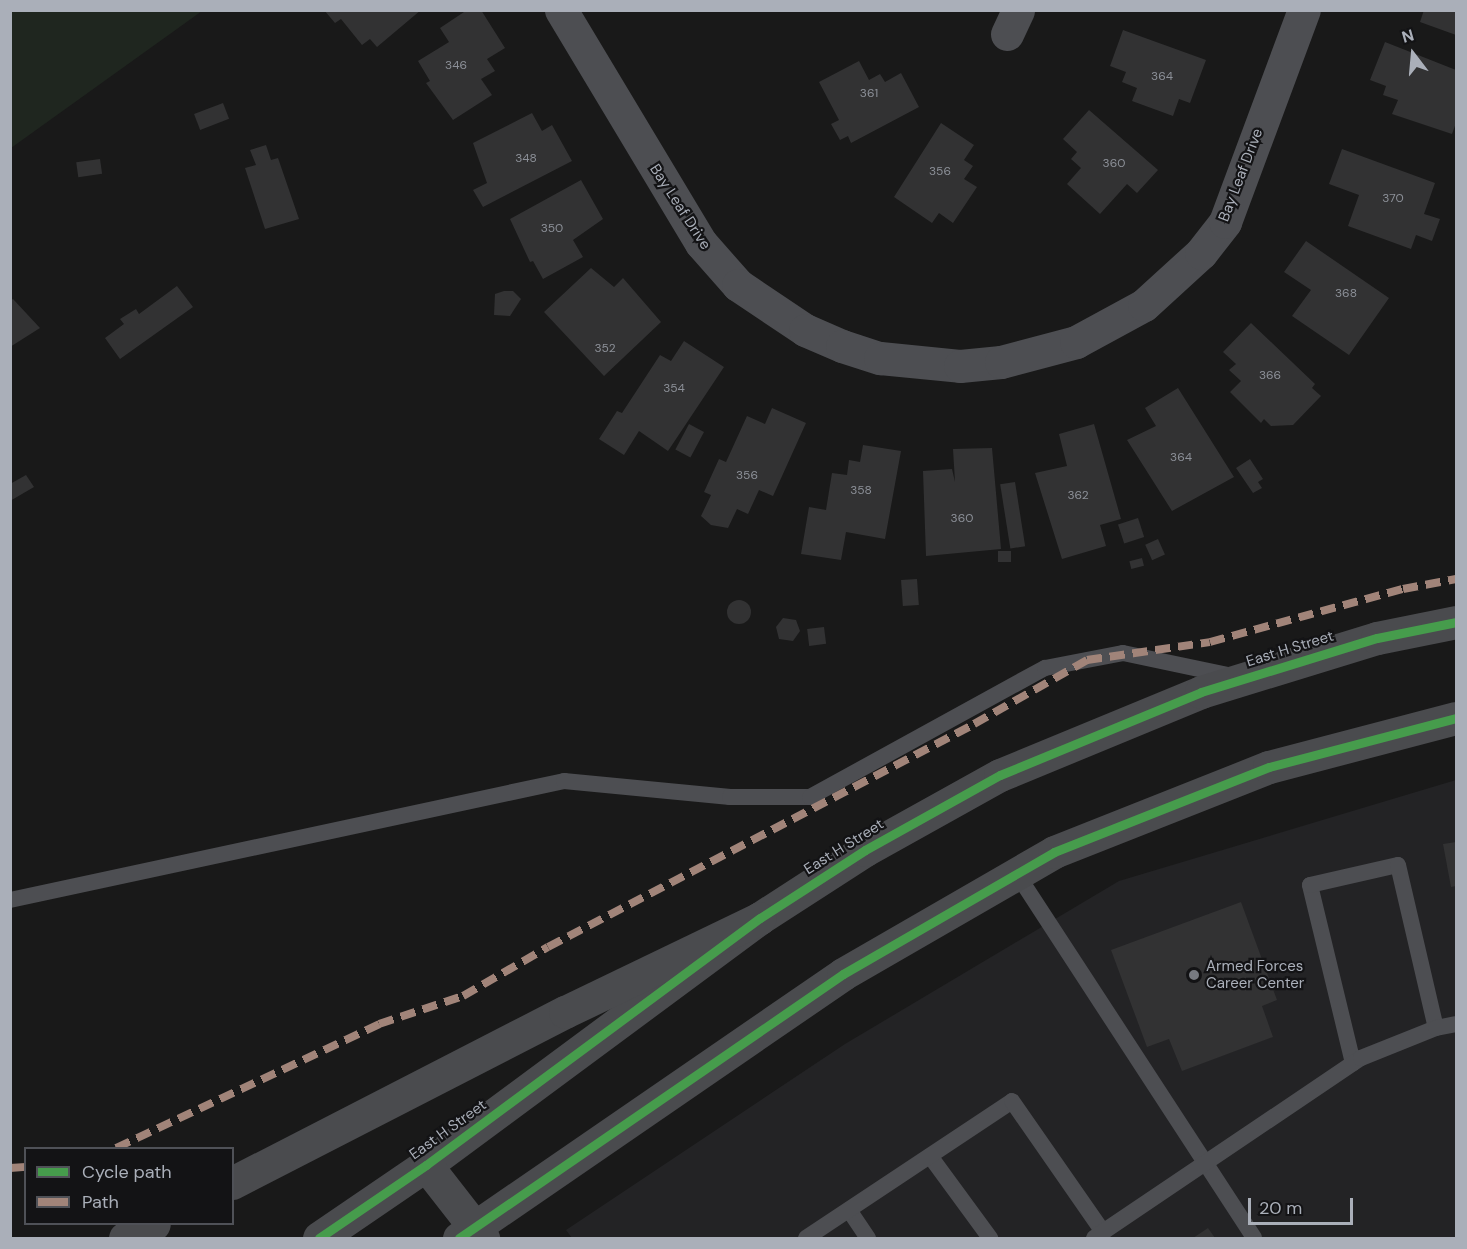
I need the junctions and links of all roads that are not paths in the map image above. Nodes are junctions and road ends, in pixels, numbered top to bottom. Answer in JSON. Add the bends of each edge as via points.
{"nodes":[{"id":1,"x":561,"y":10,"type":"edge"},
{"id":2,"x":1304,"y":10,"type":"edge"},
{"id":3,"x":1456,"y":622,"type":"edge"},
{"id":4,"x":1244,"y":679,"type":"junction"},
{"id":5,"x":1456,"y":718,"type":"edge"},
{"id":6,"x":1017,"y":874,"type":"junction"},
{"id":7,"x":10,"y":900,"type":"edge"},
{"id":8,"x":760,"y":918,"type":"junction"},
{"id":9,"x":1456,"y":1024,"type":"edge"},
{"id":10,"x":1436,"y":1028,"type":"junction"},
{"id":11,"x":1353,"y":1063,"type":"junction"},
{"id":12,"x":930,"y":1156,"type":"junction"},
{"id":13,"x":1201,"y":1163,"type":"junction"},
{"id":14,"x":426,"y":1165,"type":"junction"},
{"id":15,"x":234,"y":1182,"type":"edge"},
{"id":16,"x":849,"y":1210,"type":"junction"},
{"id":17,"x":152,"y":1225,"type":"edge"},
{"id":18,"x":472,"y":1234,"type":"edge"},
{"id":19,"x":1098,"y":1235,"type":"edge"},
{"id":20,"x":125,"y":1239,"type":"edge"},
{"id":21,"x":320,"y":1239,"type":"edge"},
{"id":22,"x":806,"y":1239,"type":"edge"},
{"id":23,"x":868,"y":1239,"type":"edge"},
{"id":24,"x":990,"y":1239,"type":"edge"},
{"id":25,"x":1254,"y":1239,"type":"edge"}],
"edges":[{"from":1,"to":2,"type":"street","name":"Bay Leaf Drive","via":[[701,243],[738,285],[805,330],[842,346],[880,358],[960,366],[1001,362],[1076,342],[1143,305],[1201,253],[1225,222]]},
{"from":3,"to":4,"type":"main road","name":"East H Street","via":[[1377,638]]},
{"from":4,"to":7,"type":"lane","via":[[1123,653],[1045,668],[810,797],[730,797],[564,781]]},
{"from":4,"to":8,"type":"main road","name":"East H Street","via":[[1201,692],[1000,775],[865,850]]},
{"from":5,"to":6,"type":"main road","via":[[1269,767],[1054,852]]},
{"from":6,"to":13,"type":"lane","via":[[1055,927]]},
{"from":6,"to":18,"type":"main road","via":[[843,974]]},
{"from":8,"to":14,"type":"main road","name":"East H Street"},
{"from":8,"to":15,"type":"main road","via":[[565,1012]]},
{"from":9,"to":10,"type":"lane"},
{"from":10,"to":11,"type":"lane"},
{"from":10,"to":11,"type":"lane","via":[[1398,865],[1310,885]]},
{"from":11,"to":13,"type":"lane"},
{"from":12,"to":16,"type":"lane"},
{"from":12,"to":19,"type":"lane","via":[[1012,1101]]},
{"from":12,"to":24,"type":"lane"},
{"from":13,"to":19,"type":"lane"},
{"from":13,"to":25,"type":"lane"},
{"from":14,"to":18,"type":"main road"},
{"from":14,"to":21,"type":"main road","name":"East H Street"},
{"from":16,"to":22,"type":"lane"},
{"from":16,"to":23,"type":"lane"},
{"from":17,"to":20,"type":"main road"}]}
